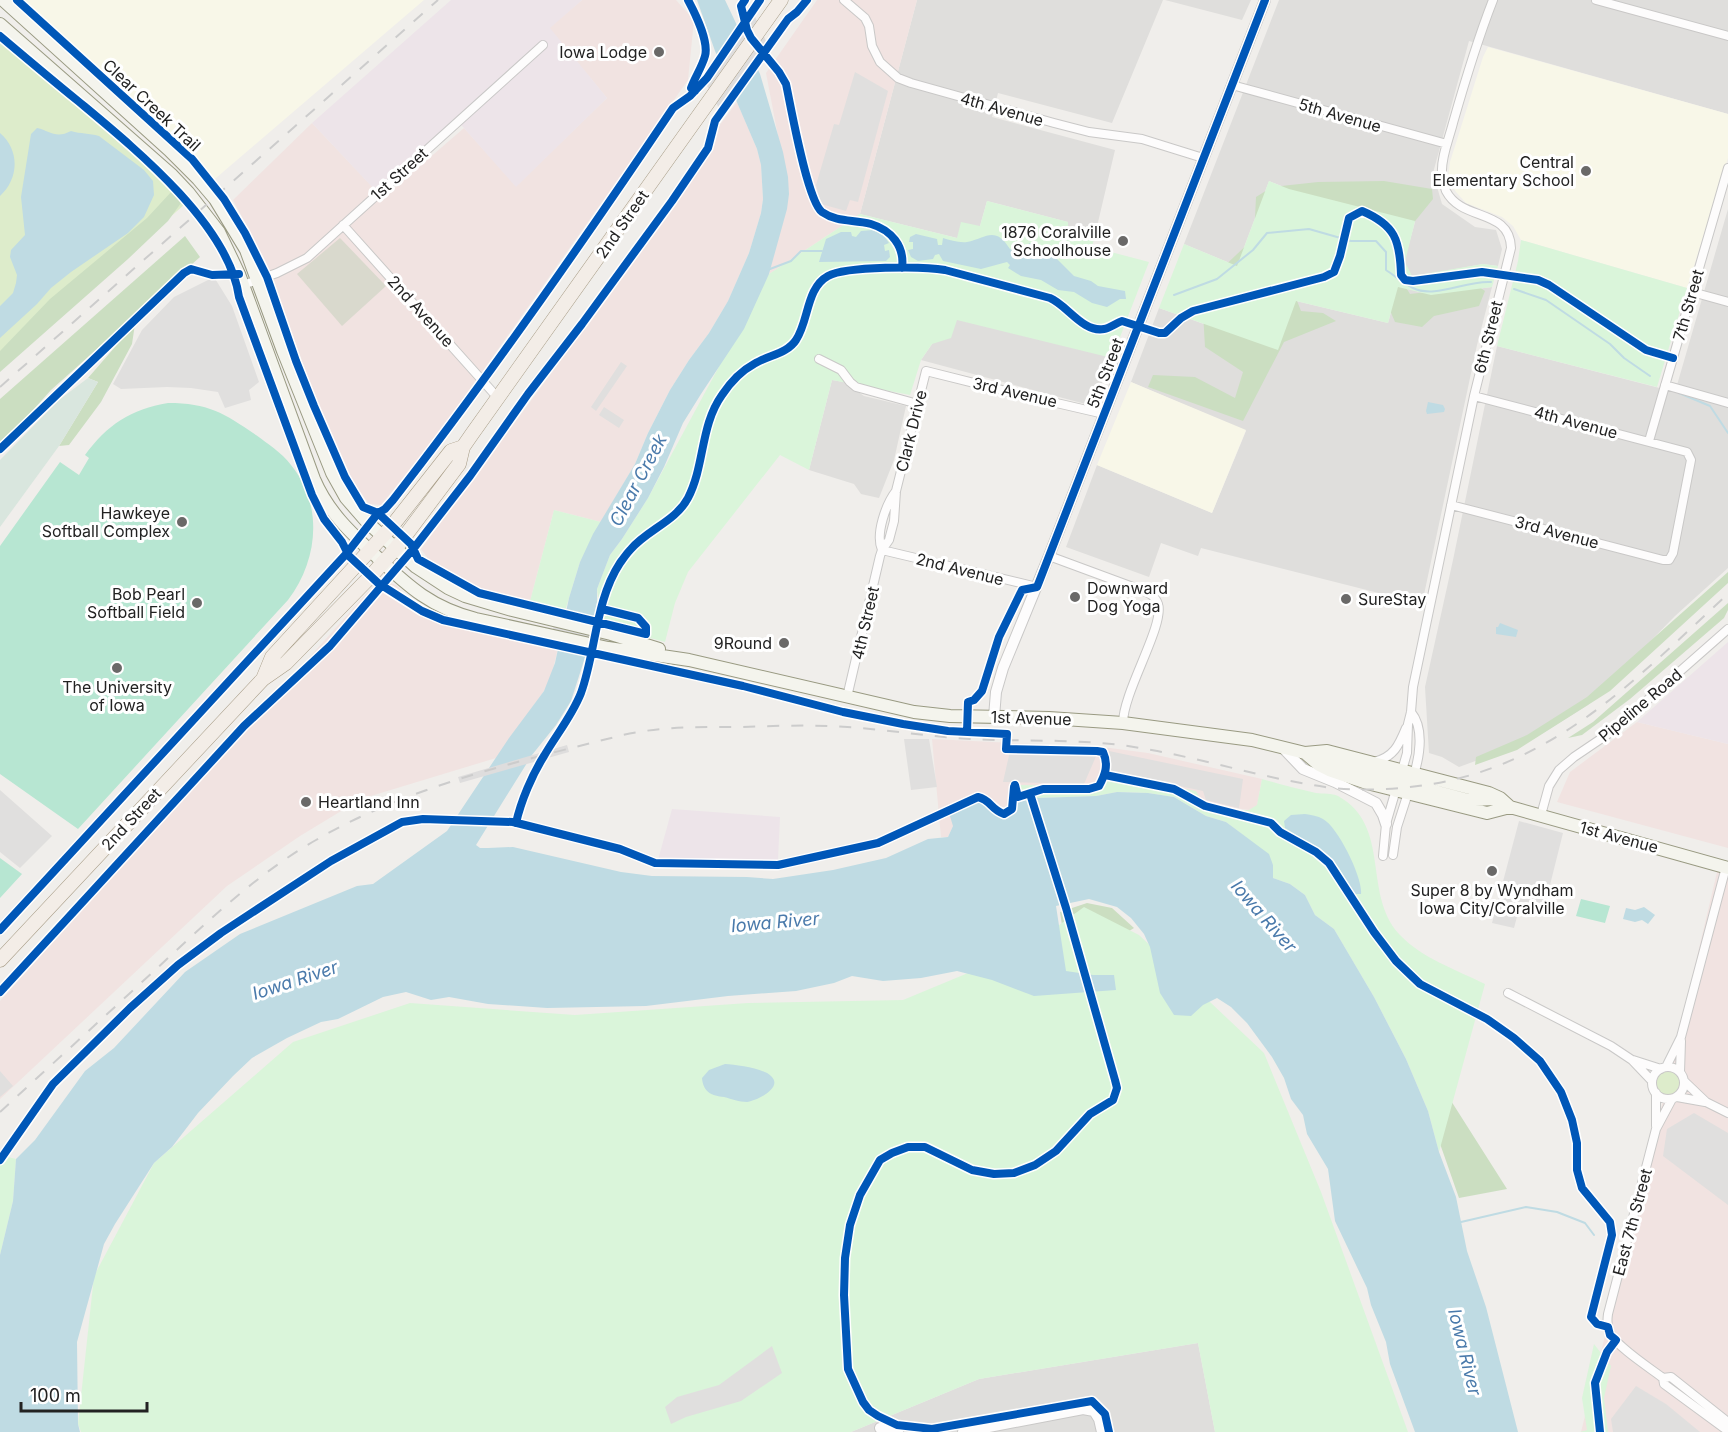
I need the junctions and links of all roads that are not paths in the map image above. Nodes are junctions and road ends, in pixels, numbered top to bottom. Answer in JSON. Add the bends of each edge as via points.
{"nodes":[{"id":1,"x":3,"y":0,"type":"edge"},
{"id":2,"x":781,"y":0,"type":"edge"},
{"id":3,"x":844,"y":0,"type":"edge"},
{"id":4,"x":1265,"y":0,"type":"edge"},
{"id":5,"x":1493,"y":0,"type":"edge"},
{"id":6,"x":1596,"y":0,"type":"edge"},
{"id":7,"x":0,"y":24,"type":"edge"},
{"id":8,"x":1728,"y":36,"type":"edge"},
{"id":9,"x":543,"y":45,"type":"dead end"},
{"id":10,"x":1232,"y":85,"type":"junction"},
{"id":11,"x":1447,"y":144,"type":"junction"},
{"id":12,"x":1203,"y":158,"type":"junction"},
{"id":13,"x":1727,"y":174,"type":"edge"},
{"id":14,"x":343,"y":225,"type":"junction"},
{"id":15,"x":258,"y":280,"type":"junction"},
{"id":16,"x":243,"y":285,"type":"junction"},
{"id":17,"x":1692,"y":292,"type":"junction"},
{"id":18,"x":1728,"y":302,"type":"edge"},
{"id":19,"x":819,"y":359,"type":"dead end"},
{"id":20,"x":926,"y":371,"type":"joint"},
{"id":21,"x":1665,"y":386,"type":"junction"},
{"id":22,"x":1474,"y":396,"type":"junction"},
{"id":23,"x":498,"y":398,"type":"junction"},
{"id":24,"x":1728,"y":403,"type":"edge"},
{"id":25,"x":918,"y":404,"type":"junction"},
{"id":26,"x":1104,"y":414,"type":"junction"},
{"id":27,"x":1649,"y":441,"type":"junction"},
{"id":28,"x":463,"y":447,"type":"junction"},
{"id":29,"x":1451,"y":505,"type":"junction"},
{"id":30,"x":383,"y":536,"type":"junction"},
{"id":31,"x":396,"y":548,"type":"junction"},
{"id":32,"x":369,"y":550,"type":"junction"},
{"id":33,"x":882,"y":550,"type":"junction"},
{"id":34,"x":1049,"y":556,"type":"junction"},
{"id":35,"x":1663,"y":560,"type":"joint"},
{"id":36,"x":383,"y":563,"type":"junction"},
{"id":37,"x":1037,"y":587,"type":"junction"},
{"id":38,"x":1728,"y":629,"type":"edge"},
{"id":39,"x":689,"y":660,"type":"junction"},
{"id":40,"x":263,"y":679,"type":"junction"},
{"id":41,"x":847,"y":697,"type":"junction"},
{"id":42,"x":1411,"y":712,"type":"junction"},
{"id":43,"x":994,"y":717,"type":"junction"},
{"id":44,"x":1123,"y":723,"type":"junction"},
{"id":45,"x":1408,"y":724,"type":"junction"},
{"id":46,"x":1281,"y":747,"type":"junction"},
{"id":47,"x":1309,"y":756,"type":"junction"},
{"id":48,"x":1371,"y":763,"type":"junction"},
{"id":49,"x":1405,"y":782,"type":"junction"},
{"id":50,"x":1510,"y":807,"type":"junction"},
{"id":51,"x":1541,"y":815,"type":"junction"},
{"id":52,"x":1386,"y":824,"type":"junction"},
{"id":53,"x":1727,"y":867,"type":"edge"},
{"id":54,"x":0,"y":960,"type":"edge"},
{"id":55,"x":1508,"y":993,"type":"dead end"},
{"id":56,"x":1681,"y":1037,"type":"junction"},
{"id":57,"x":1632,"y":1060,"type":"junction"},
{"id":58,"x":1664,"y":1068,"type":"junction"},
{"id":59,"x":1682,"y":1077,"type":"junction"},
{"id":60,"x":1652,"y":1081,"type":"junction"},
{"id":61,"x":1656,"y":1093,"type":"junction"},
{"id":62,"x":1675,"y":1098,"type":"junction"},
{"id":63,"x":1706,"y":1102,"type":"junction"},
{"id":64,"x":1728,"y":1113,"type":"edge"},
{"id":65,"x":1656,"y":1129,"type":"junction"},
{"id":66,"x":1663,"y":1378,"type":"junction"},
{"id":67,"x":1728,"y":1422,"type":"edge"},
{"id":68,"x":880,"y":1428,"type":"dead end"},
{"id":69,"x":1728,"y":1431,"type":"edge"},
{"id":70,"x":898,"y":1432,"type":"edge"},
{"id":71,"x":963,"y":1432,"type":"edge"},
{"id":72,"x":1102,"y":1432,"type":"edge"}],
"edges":[{"from":1,"to":15,"type":"main road","name":"1st Avenue","via":[[198,179],[246,250]]},
{"from":2,"to":23,"type":"main road","name":"2nd Street"},
{"from":3,"to":12,"type":"street","name":"4th Avenue","via":[[865,18],[876,56],[898,78],[1054,123],[1142,139]]},
{"from":4,"to":10,"type":"street","name":"5th Street"},
{"from":5,"to":11,"type":"street","name":"6th Street","via":[[1475,46]]},
{"from":6,"to":8,"type":"street"},
{"from":7,"to":16,"type":"main road","name":"1st Avenue","via":[[172,175],[219,232]]},
{"from":9,"to":14,"type":"street","name":"1st Street"},
{"from":10,"to":11,"type":"street","name":"5th Avenue"},
{"from":10,"to":12,"type":"street","name":"5th Street"},
{"from":11,"to":22,"type":"street","name":"6th Street","via":[[1442,173],[1451,198],[1465,209],[1499,223],[1511,240]]},
{"from":12,"to":26,"type":"street","name":"5th Street"},
{"from":13,"to":17,"type":"street","name":"7th Street"},
{"from":14,"to":15,"type":"street","name":"1st Street","via":[[307,258]]},
{"from":14,"to":23,"type":"street","name":"2nd Avenue"},
{"from":15,"to":16,"type":"street","name":"1st Street"},
{"from":15,"to":30,"type":"main road","name":"1st Avenue","via":[[339,486],[356,510]]},
{"from":16,"to":32,"type":"main road","name":"1st Avenue","via":[[319,490],[335,516]]},
{"from":17,"to":18,"type":"street"},
{"from":17,"to":21,"type":"street","name":"7th Street"},
{"from":19,"to":25,"type":"street","via":[[841,370],[856,387]]},
{"from":20,"to":25,"type":"street","name":"Clark Drive"},
{"from":20,"to":26,"type":"street","name":"3rd Avenue"},
{"from":21,"to":24,"type":"street"},
{"from":21,"to":27,"type":"street","name":"7th Street"},
{"from":22,"to":27,"type":"street","name":"4th Avenue"},
{"from":22,"to":29,"type":"street","name":"6th Street"},
{"from":23,"to":28,"type":"main road","name":"2nd Street"},
{"from":25,"to":33,"type":"street","name":"Clark Drive","via":[[896,491],[894,521]]},
{"from":26,"to":34,"type":"street","name":"5th Street"},
{"from":27,"to":35,"type":"street","name":"4th Avenue","via":[[1687,452],[1691,460],[1673,553],[1669,560]]},
{"from":28,"to":30,"type":"main road","name":"2nd Street","via":[[451,451]]},
{"from":28,"to":31,"type":"main road","name":"2nd Street","via":[[459,464]]},
{"from":29,"to":35,"type":"street","name":"3rd Avenue"},
{"from":29,"to":42,"type":"street","name":"6th Street"},
{"from":30,"to":31,"type":"main road","name":"1st Avenue"},
{"from":30,"to":32,"type":"main road","name":"2nd Street"},
{"from":31,"to":36,"type":"main road","name":"2nd Street"},
{"from":31,"to":39,"type":"main road","name":"1st Avenue","via":[[448,588],[480,602],[611,634]]},
{"from":32,"to":36,"type":"main road","name":"1st Avenue"},
{"from":32,"to":40,"type":"main road","name":"2nd Street","via":[[272,657]]},
{"from":33,"to":37,"type":"street","name":"2nd Avenue"},
{"from":33,"to":41,"type":"street","name":"4th Street"},
{"from":34,"to":37,"type":"street","name":"5th Street"},
{"from":34,"to":44,"type":"street","via":[[1150,594],[1158,605],[1159,616],[1127,701]]},
{"from":36,"to":39,"type":"main road","name":"1st Avenue","via":[[419,594],[448,610],[476,619],[608,648]]},
{"from":36,"to":40,"type":"main road","name":"2nd Street","via":[[286,663]]},
{"from":37,"to":43,"type":"street","name":"5th Street","via":[[1000,678]]},
{"from":38,"to":51,"type":"street","name":"Pipeline Road","via":[[1611,732],[1559,770],[1549,786]]},
{"from":39,"to":41,"type":"main road","name":"1st Avenue"},
{"from":40,"to":54,"type":"main road","name":"2nd Street"},
{"from":41,"to":43,"type":"main road","name":"1st Avenue","via":[[930,715]]},
{"from":42,"to":45,"type":"street","name":"6th Street"},
{"from":42,"to":49,"type":"street","name":"6th Street","via":[[1418,726],[1419,752]]},
{"from":43,"to":44,"type":"main road","name":"1st Avenue"},
{"from":44,"to":46,"type":"main road","name":"1st Avenue","via":[[1236,737]]},
{"from":45,"to":48,"type":"street","via":[[1392,754]]},
{"from":45,"to":49,"type":"street","name":"6th Street"},
{"from":46,"to":47,"type":"main road","name":"1st Avenue"},
{"from":46,"to":52,"type":"street","via":[[1303,769],[1376,803]]},
{"from":47,"to":48,"type":"main road","name":"1st Avenue","via":[[1328,751]]},
{"from":47,"to":49,"type":"main road","name":"1st Avenue","via":[[1350,778]]},
{"from":48,"to":49,"type":"main road","name":"1st Avenue"},
{"from":49,"to":50,"type":"main road","name":"1st Avenue","via":[[1468,800],[1500,798]]},
{"from":49,"to":50,"type":"main road","name":"1st Avenue","via":[[1487,813]]},
{"from":49,"to":52,"type":"street"},
{"from":49,"to":52,"type":"street","via":[[1388,856]]},
{"from":50,"to":51,"type":"main road","name":"1st Avenue"},
{"from":51,"to":53,"type":"main road","name":"1st Avenue"},
{"from":53,"to":56,"type":"street"},
{"from":55,"to":57,"type":"street"},
{"from":56,"to":58,"type":"street"},
{"from":56,"to":59,"type":"street"},
{"from":57,"to":58,"type":"street"},
{"from":57,"to":60,"type":"street"},
{"from":58,"to":59,"type":"street","via":[[1674,1068]]},
{"from":58,"to":60,"type":"street","via":[[1656,1072]]},
{"from":59,"to":62,"type":"street","via":[[1684,1088]]},
{"from":59,"to":63,"type":"street"},
{"from":60,"to":61,"type":"street"},
{"from":61,"to":62,"type":"street","via":[[1662,1098]]},
{"from":61,"to":65,"type":"street","name":"East 7th Street"},
{"from":62,"to":63,"type":"street"},
{"from":62,"to":65,"type":"street","name":"East 7th Street"},
{"from":63,"to":64,"type":"street"},
{"from":65,"to":66,"type":"street","name":"East 7th Street","via":[[1607,1324],[1610,1335]]},
{"from":66,"to":67,"type":"street","via":[[1671,1377]]},
{"from":66,"to":69,"type":"street","via":[[1664,1384]]},
{"from":68,"to":70,"type":"street"},
{"from":71,"to":72,"type":"street","via":[[1083,1408],[1094,1411]]}]}
